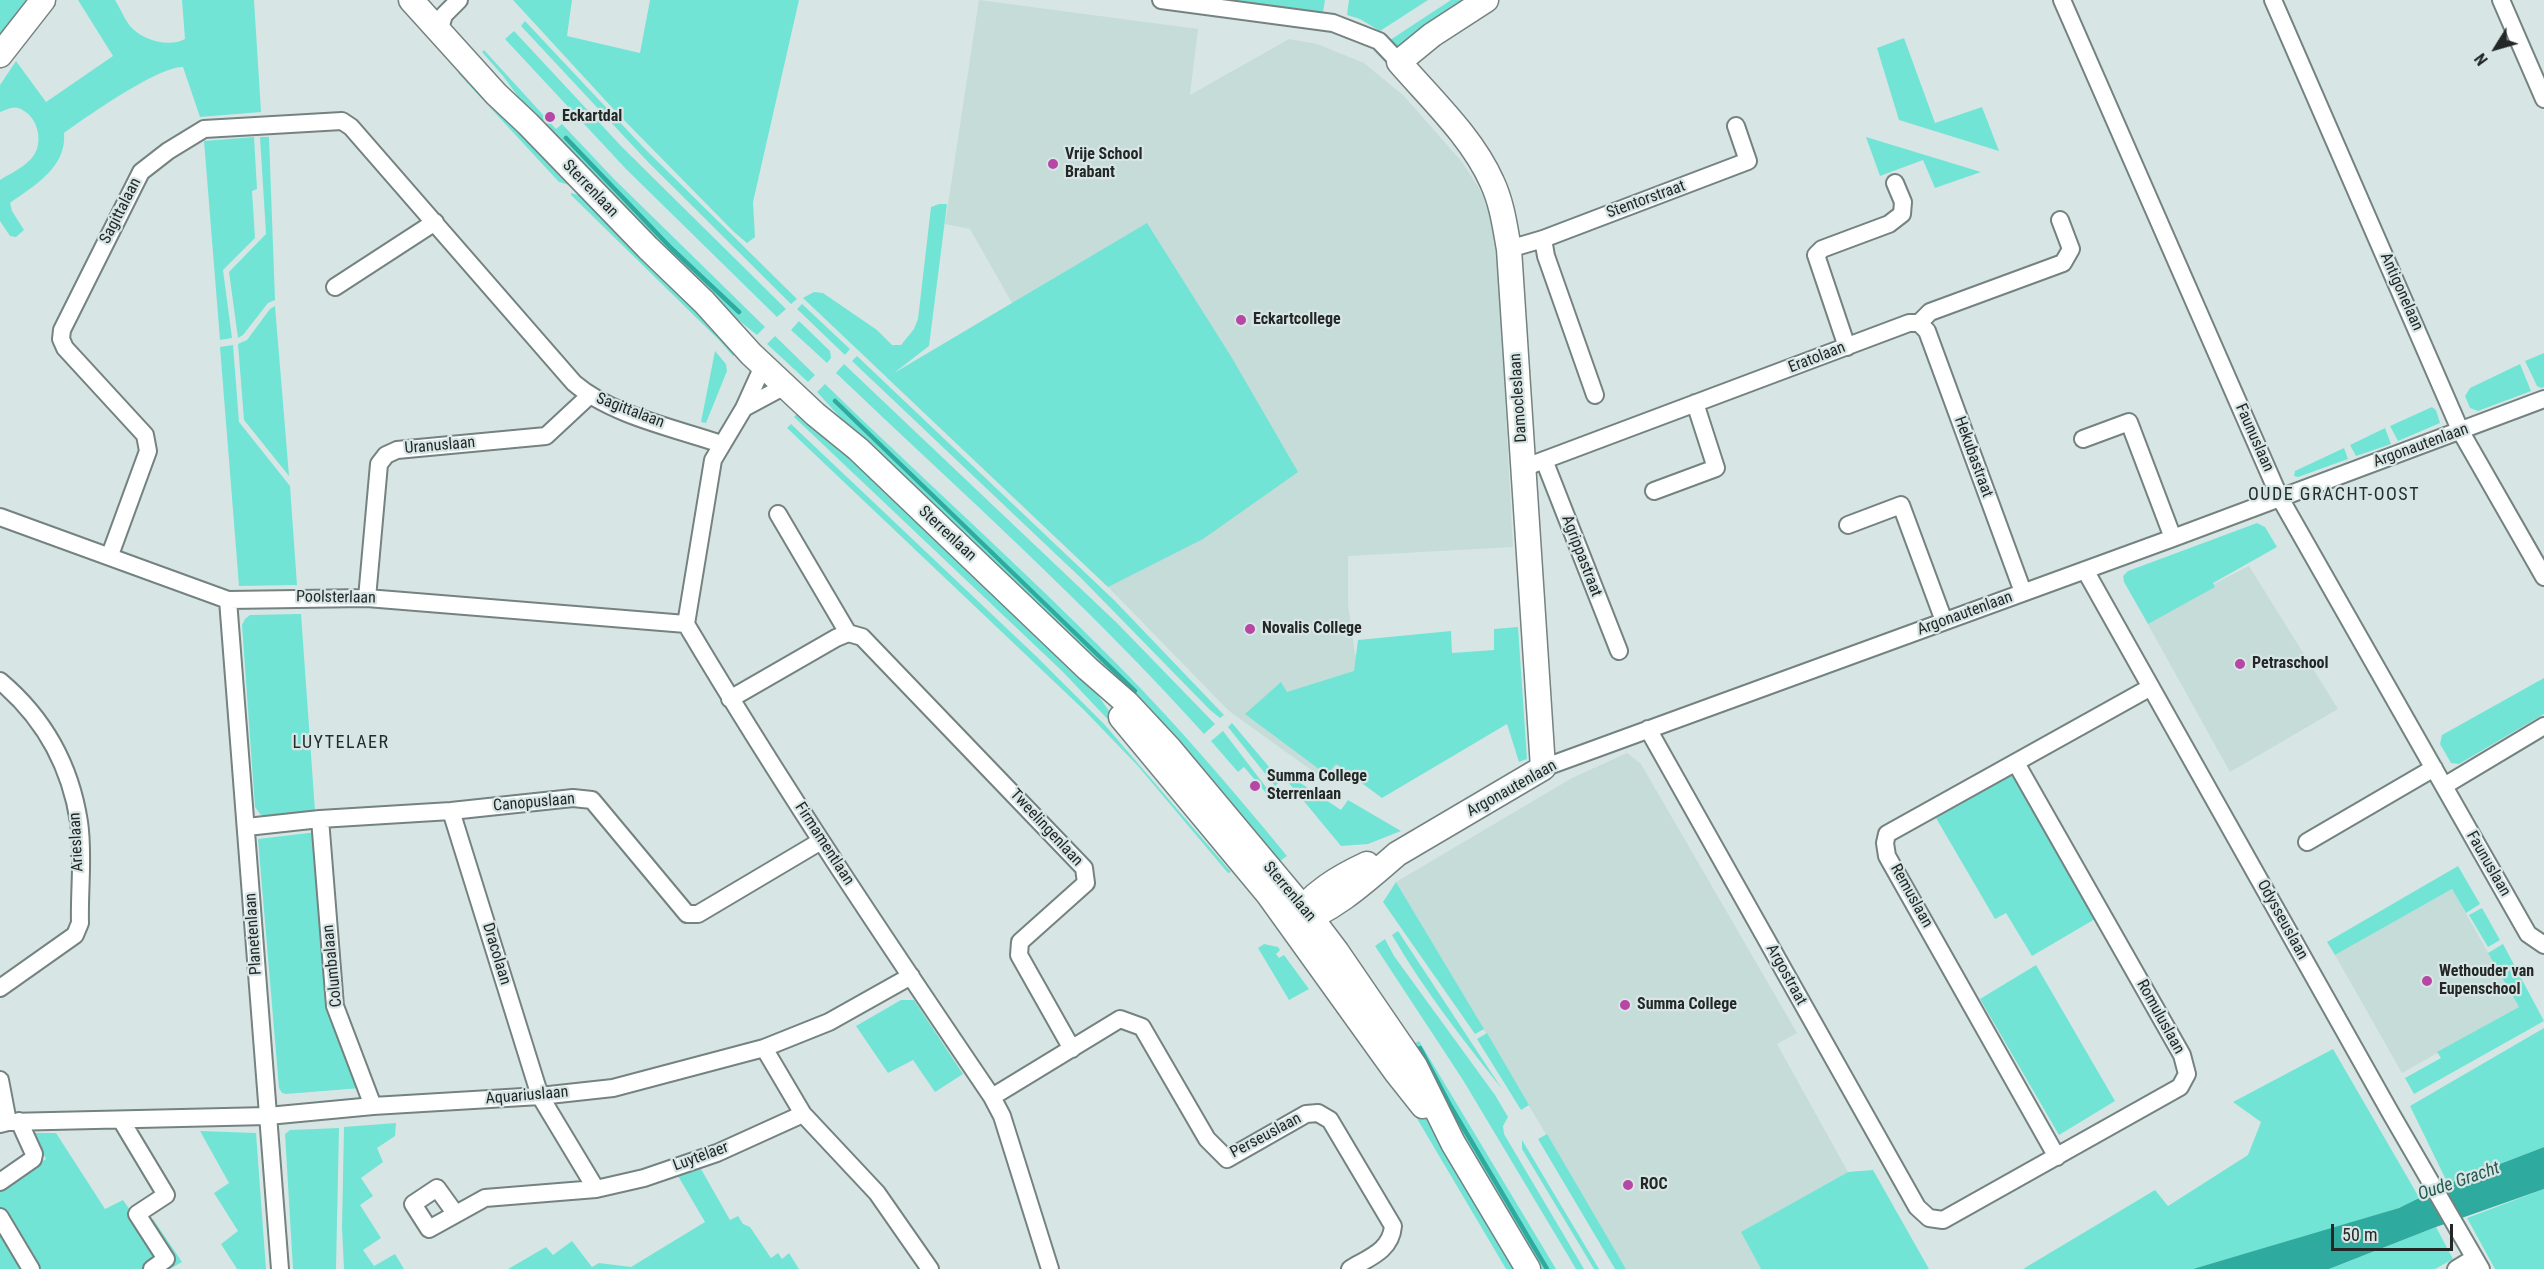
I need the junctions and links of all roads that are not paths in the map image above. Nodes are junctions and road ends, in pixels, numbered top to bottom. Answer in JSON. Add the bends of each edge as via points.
{"nodes":[{"id":1,"x":43,"y":0,"type":"edge"},
{"id":2,"x":411,"y":0,"type":"edge"},
{"id":3,"x":1161,"y":0,"type":"edge"},
{"id":4,"x":1486,"y":0,"type":"edge"},
{"id":5,"x":2062,"y":0,"type":"edge"},
{"id":6,"x":2273,"y":0,"type":"edge"},
{"id":7,"x":2501,"y":0,"type":"edge"},
{"id":8,"x":443,"y":12,"type":"edge"},
{"id":9,"x":0,"y":55,"type":"edge"},
{"id":10,"x":1399,"y":62,"type":"junction"},
{"id":11,"x":2544,"y":99,"type":"edge"},
{"id":12,"x":1736,"y":126,"type":"dead end"},
{"id":13,"x":1895,"y":183,"type":"dead end"},
{"id":14,"x":2060,"y":220,"type":"dead end"},
{"id":15,"x":435,"y":222,"type":"junction"},
{"id":16,"x":1543,"y":238,"type":"junction"},
{"id":17,"x":1509,"y":249,"type":"junction"},
{"id":18,"x":335,"y":287,"type":"dead end"},
{"id":19,"x":704,"y":302,"type":"junction"},
{"id":20,"x":1919,"y":323,"type":"junction"},
{"id":21,"x":1847,"y":346,"type":"junction"},
{"id":22,"x":763,"y":366,"type":"junction"},
{"id":23,"x":785,"y":386,"type":"junction"},
{"id":24,"x":1595,"y":395,"type":"dead end"},
{"id":25,"x":590,"y":396,"type":"junction"},
{"id":26,"x":2544,"y":399,"type":"edge"},
{"id":27,"x":1695,"y":404,"type":"junction"},
{"id":28,"x":744,"y":408,"type":"junction"},
{"id":29,"x":2461,"y":432,"type":"junction"},
{"id":30,"x":2083,"y":439,"type":"dead end"},
{"id":31,"x":721,"y":444,"type":"junction"},
{"id":32,"x":858,"y":449,"type":"junction"},
{"id":33,"x":1534,"y":464,"type":"junction"},
{"id":34,"x":1654,"y":491,"type":"dead end"},
{"id":35,"x":2280,"y":498,"type":"junction"},
{"id":36,"x":778,"y":514,"type":"dead end"},
{"id":37,"x":0,"y":517,"type":"edge"},
{"id":38,"x":1848,"y":525,"type":"dead end"},
{"id":39,"x":2173,"y":538,"type":"junction"},
{"id":40,"x":110,"y":555,"type":"junction"},
{"id":41,"x":2085,"y":570,"type":"junction"},
{"id":42,"x":2544,"y":577,"type":"edge"},
{"id":43,"x":2023,"y":592,"type":"junction"},
{"id":44,"x":367,"y":598,"type":"junction"},
{"id":45,"x":228,"y":600,"type":"junction"},
{"id":46,"x":1944,"y":621,"type":"junction"},
{"id":47,"x":686,"y":624,"type":"junction"},
{"id":48,"x":848,"y":633,"type":"junction"},
{"id":49,"x":1619,"y":651,"type":"dead end"},
{"id":50,"x":0,"y":681,"type":"edge"},
{"id":51,"x":2151,"y":687,"type":"junction"},
{"id":52,"x":730,"y":699,"type":"junction"},
{"id":53,"x":2544,"y":726,"type":"edge"},
{"id":54,"x":1648,"y":729,"type":"junction"},
{"id":55,"x":2016,"y":763,"type":"junction"},
{"id":56,"x":1543,"y":768,"type":"junction"},
{"id":57,"x":2434,"y":768,"type":"junction"},
{"id":58,"x":2444,"y":786,"type":"junction"},
{"id":59,"x":451,"y":811,"type":"junction"},
{"id":60,"x":320,"y":819,"type":"junction"},
{"id":61,"x":247,"y":827,"type":"junction"},
{"id":62,"x":821,"y":840,"type":"junction"},
{"id":63,"x":2307,"y":842,"type":"dead end"},
{"id":64,"x":1302,"y":917,"type":"junction"},
{"id":65,"x":2544,"y":945,"type":"edge"},
{"id":66,"x":911,"y":976,"type":"junction"},
{"id":67,"x":0,"y":988,"type":"edge"},
{"id":68,"x":764,"y":1048,"type":"junction"},
{"id":69,"x":1072,"y":1050,"type":"junction"},
{"id":70,"x":0,"y":1080,"type":"edge"},
{"id":71,"x":540,"y":1096,"type":"junction"},
{"id":72,"x":992,"y":1097,"type":"junction"},
{"id":73,"x":373,"y":1106,"type":"junction"},
{"id":74,"x":803,"y":1114,"type":"junction"},
{"id":75,"x":268,"y":1116,"type":"junction"},
{"id":76,"x":121,"y":1120,"type":"junction"},
{"id":77,"x":9,"y":1122,"type":"edge"},
{"id":78,"x":2056,"y":1156,"type":"junction"},
{"id":79,"x":0,"y":1182,"type":"edge"},
{"id":80,"x":596,"y":1189,"type":"junction"},
{"id":81,"x":455,"y":1213,"type":"dead end"},
{"id":82,"x":0,"y":1217,"type":"edge"},
{"id":83,"x":1929,"y":1218,"type":"joint"},
{"id":84,"x":2478,"y":1264,"type":"edge"},
{"id":85,"x":31,"y":1269,"type":"edge"},
{"id":86,"x":152,"y":1269,"type":"edge"},
{"id":87,"x":280,"y":1269,"type":"edge"},
{"id":88,"x":930,"y":1269,"type":"edge"},
{"id":89,"x":1050,"y":1269,"type":"edge"},
{"id":90,"x":1350,"y":1269,"type":"edge"},
{"id":91,"x":1528,"y":1269,"type":"edge"},
{"id":92,"x":2456,"y":1269,"type":"edge"}],
"edges":[{"from":1,"to":9,"type":"main road"},
{"from":2,"to":8,"type":"main road","name":"Sterrenlaan"},
{"from":3,"to":10,"type":"street","via":[[1333,23],[1379,42]]},
{"from":4,"to":10,"type":"main road","via":[[1432,34]]},
{"from":5,"to":35,"type":"street","name":"Faunuslaan"},
{"from":6,"to":29,"type":"street","name":"Antigonelaan"},
{"from":7,"to":11,"type":"street"},
{"from":8,"to":19,"type":"main road","name":"Sterrenlaan","via":[[508,88],[528,124]]},
{"from":10,"to":17,"type":"main road","name":"Damocleslaan","via":[[1478,158],[1502,211]]},
{"from":12,"to":16,"type":"street","name":"Stentorstraat","via":[[1748,161]]},
{"from":13,"to":21,"type":"street","via":[[1903,202],[1902,214],[1889,224],[1822,249],[1816,255]]},
{"from":14,"to":20,"type":"street","name":"Eratolaan","via":[[2071,249],[2063,263],[1930,312]]},
{"from":15,"to":18,"type":"street"},
{"from":15,"to":25,"type":"street","name":"Sagittalaan","via":[[574,383]]},
{"from":15,"to":40,"type":"street","name":"Sagittalaan","via":[[342,121],[204,129],[141,172],[61,339],[145,435],[148,451]]},
{"from":16,"to":17,"type":"street","name":"Stentorstraat"},
{"from":16,"to":24,"type":"street"},
{"from":17,"to":33,"type":"main road","name":"Damocleslaan"},
{"from":19,"to":22,"type":"main road","name":"Sterrenlaan"},
{"from":19,"to":32,"type":"main road","name":"Sterrenlaan","via":[[762,344],[807,387]]},
{"from":20,"to":21,"type":"street","name":"Eratolaan","via":[[1909,323]]},
{"from":20,"to":43,"type":"street","name":"Hekubastraat","via":[[1926,331]]},
{"from":21,"to":27,"type":"street","name":"Eratolaan"},
{"from":22,"to":23,"type":"main road","name":"Sterrenlaan"},
{"from":22,"to":28,"type":"street"},
{"from":23,"to":28,"type":"street"},
{"from":23,"to":32,"type":"main road","name":"Sterrenlaan"},
{"from":25,"to":31,"type":"street","name":"Sagittalaan"},
{"from":25,"to":44,"type":"street","name":"Uranuslaan","via":[[546,436],[397,450],[386,455],[379,464]]},
{"from":26,"to":29,"type":"street","name":"Argonautenlaan"},
{"from":27,"to":33,"type":"street","name":"Eratolaan"},
{"from":27,"to":34,"type":"street","via":[[1716,468]]},
{"from":28,"to":31,"type":"street"},
{"from":29,"to":35,"type":"street","name":"Argonautenlaan"},
{"from":29,"to":42,"type":"street","name":"Antigonelaan"},
{"from":30,"to":39,"type":"street","via":[[2129,422]]},
{"from":31,"to":47,"type":"street","via":[[713,460]]},
{"from":32,"to":64,"type":"main road","name":"Sterrenlaan","via":[[1088,669],[1145,748],[1242,862]]},
{"from":33,"to":49,"type":"street","name":"Agrippastraat"},
{"from":33,"to":56,"type":"main road","name":"Damocleslaan"},
{"from":35,"to":39,"type":"street","name":"Argonautenlaan"},
{"from":35,"to":57,"type":"street","name":"Faunuslaan"},
{"from":36,"to":48,"type":"street","name":"Tweelingenlaan"},
{"from":37,"to":40,"type":"street","name":"Poolsterlaan"},
{"from":38,"to":46,"type":"street","via":[[1901,505]]},
{"from":39,"to":41,"type":"street","name":"Argonautenlaan"},
{"from":40,"to":45,"type":"street","name":"Poolsterlaan"},
{"from":41,"to":43,"type":"street","name":"Argonautenlaan"},
{"from":41,"to":51,"type":"street","name":"Odysseuslaan"},
{"from":43,"to":46,"type":"street","name":"Argonautenlaan"},
{"from":44,"to":45,"type":"street","name":"Poolsterlaan"},
{"from":44,"to":47,"type":"street","name":"Poolsterlaan"},
{"from":45,"to":61,"type":"street","name":"Planetenlaan"},
{"from":46,"to":54,"type":"street","name":"Argonautenlaan"},
{"from":47,"to":52,"type":"street","name":"Firmamentlaan"},
{"from":48,"to":52,"type":"street"},
{"from":48,"to":69,"type":"street","name":"Tweelingenlaan","via":[[862,637],[1084,868],[1086,883],[1020,942],[1019,955]]},
{"from":50,"to":67,"type":"street","name":"Arieslaan","via":[[24,701],[58,751],[71,782],[79,824],[80,890],[80,923],[75,935]]},
{"from":51,"to":55,"type":"street","name":"Remuslaan"},
{"from":51,"to":84,"type":"street","name":"Odysseuslaan"},
{"from":52,"to":62,"type":"street","name":"Firmamentlaan"},
{"from":53,"to":58,"type":"street"},
{"from":54,"to":56,"type":"street","name":"Argonautenlaan"},
{"from":54,"to":83,"type":"street","name":"Argostraat","via":[[1917,1208]]},
{"from":55,"to":78,"type":"street","name":"Romuluslaan","via":[[2182,1055],[2187,1074],[2180,1087]]},
{"from":55,"to":78,"type":"street","name":"Remuslaan","via":[[1887,834],[1885,843],[1887,855]]},
{"from":56,"to":64,"type":"main road","name":"Argonautenlaan","via":[[1397,854],[1377,872]]},
{"from":57,"to":58,"type":"street","name":"Faunuslaan"},
{"from":57,"to":63,"type":"street"},
{"from":58,"to":65,"type":"street","name":"Faunuslaan","via":[[2528,934]]},
{"from":59,"to":60,"type":"street","name":"Canopuslaan"},
{"from":59,"to":62,"type":"street","name":"Canopuslaan","via":[[573,798],[592,800],[687,914],[698,914]]},
{"from":59,"to":71,"type":"street","name":"Dracolaan"},
{"from":60,"to":61,"type":"street","name":"Canopuslaan"},
{"from":60,"to":73,"type":"street","name":"Columbalaan","via":[[335,1006]]},
{"from":61,"to":75,"type":"street","name":"Planetenlaan"},
{"from":62,"to":66,"type":"street","name":"Firmamentlaan"},
{"from":64,"to":91,"type":"main road","name":"Sterrenlaan","via":[[1396,1072],[1453,1143]]},
{"from":66,"to":68,"type":"street","name":"Aquariuslaan","via":[[829,1022]]},
{"from":66,"to":72,"type":"street","name":"Firmamentlaan"},
{"from":68,"to":71,"type":"street","name":"Aquariuslaan","via":[[613,1088]]},
{"from":68,"to":74,"type":"street"},
{"from":69,"to":72,"type":"street"},
{"from":69,"to":90,"type":"street","name":"Perseuslaan","via":[[1120,1019],[1142,1027],[1207,1139],[1227,1159],[1306,1114],[1318,1113],[1330,1120],[1393,1227],[1384,1249]]},
{"from":70,"to":77,"type":"street"},
{"from":71,"to":73,"type":"street","name":"Aquariuslaan"},
{"from":71,"to":80,"type":"street"},
{"from":72,"to":89,"type":"street","name":"Firmamentlaan","via":[[1002,1116]]},
{"from":73,"to":75,"type":"street","name":"Aquariuslaan"},
{"from":74,"to":80,"type":"street","name":"Luytelaer","via":[[717,1153],[644,1178]]},
{"from":74,"to":88,"type":"street","via":[[877,1193]]},
{"from":75,"to":76,"type":"street","name":"Aquariuslaan"},
{"from":75,"to":87,"type":"street","name":"Planetenlaan"},
{"from":76,"to":77,"type":"street","name":"Aquariuslaan"},
{"from":76,"to":86,"type":"street","via":[[166,1195],[137,1214],[166,1259]]},
{"from":77,"to":79,"type":"street","via":[[33,1159]]},
{"from":78,"to":83,"type":"street","name":"Romuluslaan","via":[[1943,1220]]},
{"from":80,"to":81,"type":"street","name":"Luytelaer","via":[[485,1198]]},
{"from":82,"to":85,"type":"street"},
{"from":84,"to":92,"type":"street"}]}
